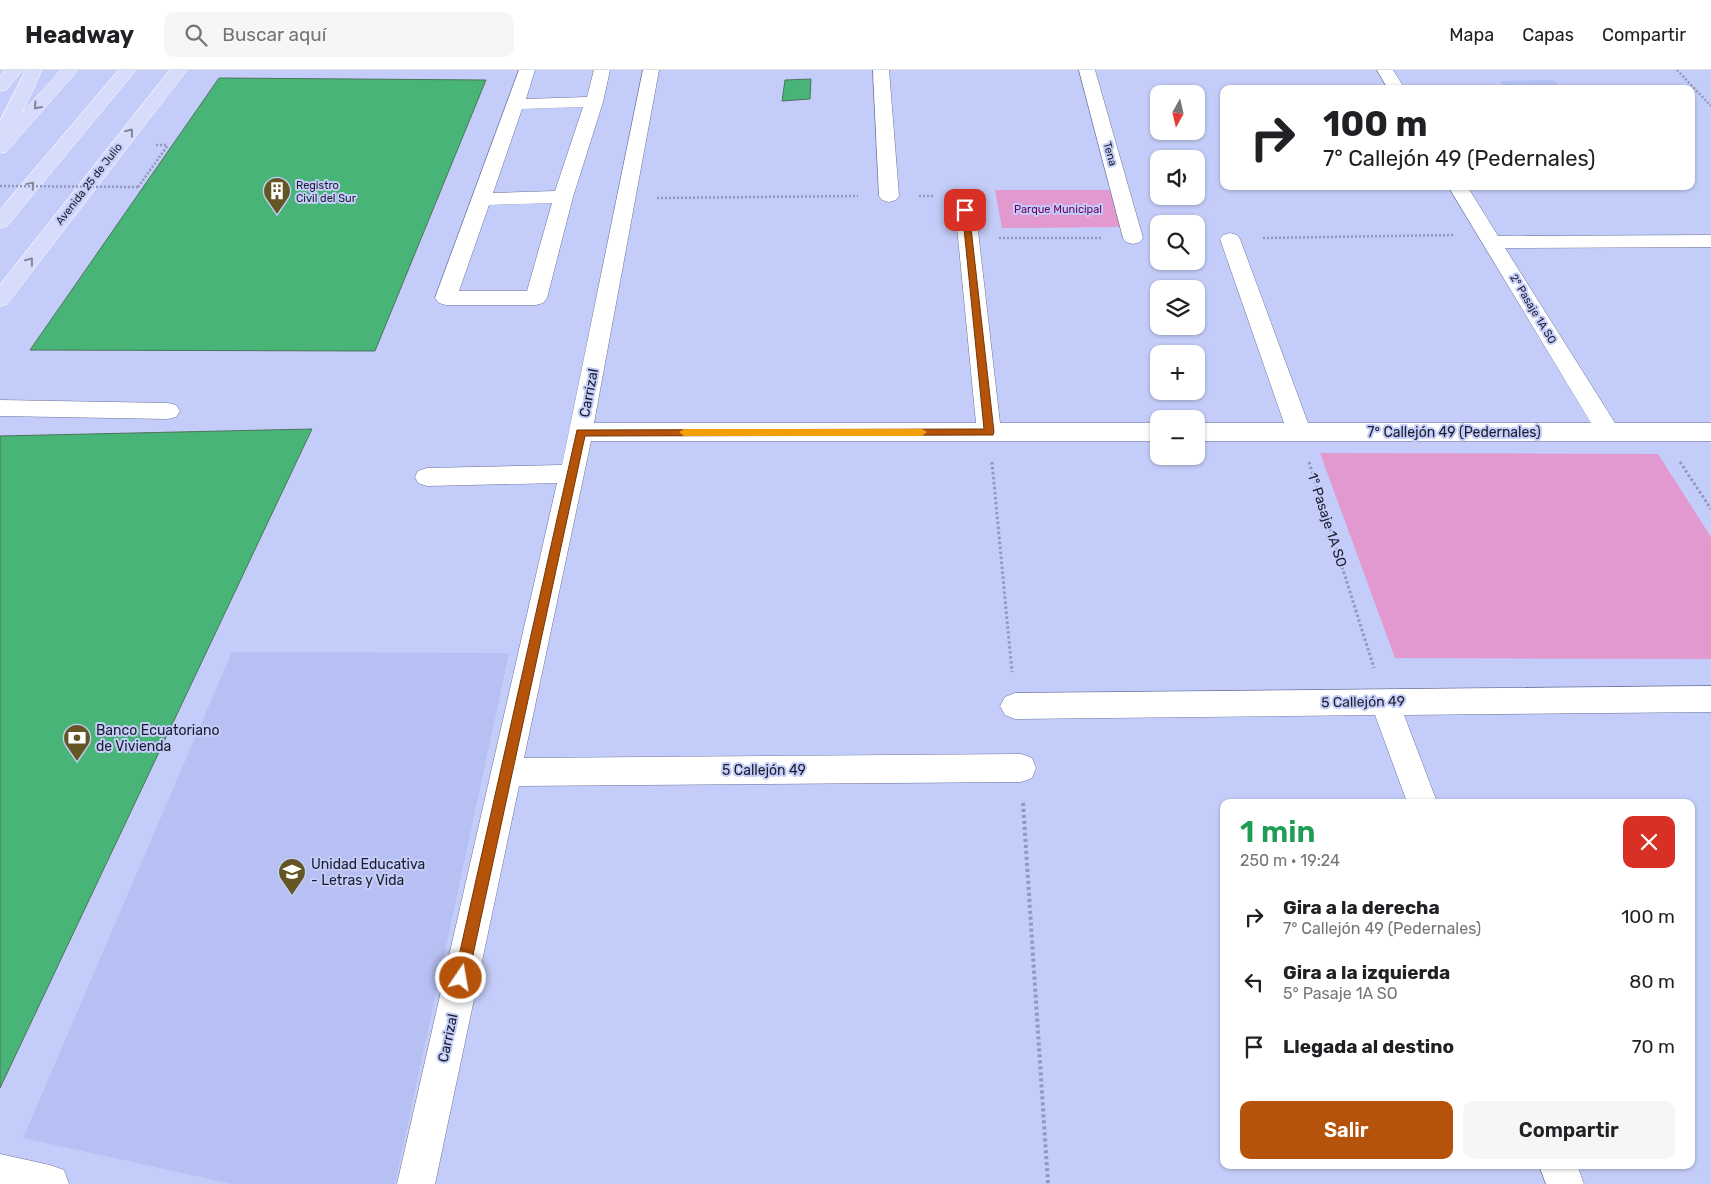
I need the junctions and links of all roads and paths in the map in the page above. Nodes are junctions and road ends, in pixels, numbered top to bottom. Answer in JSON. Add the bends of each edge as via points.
{"nodes":[{"id":1,"x":15,"y":70,"type":"edge"},
{"id":2,"x":34,"y":70,"type":"edge"},
{"id":3,"x":70,"y":70,"type":"edge"},
{"id":4,"x":128,"y":70,"type":"edge"},
{"id":5,"x":178,"y":70,"type":"edge"},
{"id":6,"x":528,"y":70,"type":"edge"},
{"id":7,"x":602,"y":70,"type":"edge"},
{"id":8,"x":651,"y":70,"type":"edge"},
{"id":9,"x":881,"y":70,"type":"edge"},
{"id":10,"x":1087,"y":70,"type":"edge"},
{"id":11,"x":1385,"y":70,"type":"edge"},
{"id":12,"x":1677,"y":70,"type":"edge"},
{"id":13,"x":1394,"y":85,"type":"edge"},
{"id":14,"x":1691,"y":85,"type":"edge"},
{"id":15,"x":0,"y":86,"type":"edge"},
{"id":16,"x":1695,"y":89,"type":"edge"},
{"id":17,"x":594,"y":102,"type":"junction"},
{"id":18,"x":516,"y":104,"type":"junction"},
{"id":19,"x":1711,"y":106,"type":"edge"},
{"id":20,"x":0,"y":138,"type":"edge"},
{"id":21,"x":168,"y":145,"type":"dead end"},
{"id":22,"x":0,"y":148,"type":"edge"},
{"id":23,"x":0,"y":186,"type":"edge"},
{"id":24,"x":1459,"y":190,"type":"edge"},
{"id":25,"x":889,"y":196,"type":"junction"},
{"id":26,"x":964,"y":196,"type":"joint"},
{"id":27,"x":563,"y":197,"type":"junction"},
{"id":28,"x":626,"y":198,"type":"junction"},
{"id":29,"x":481,"y":199,"type":"junction"},
{"id":30,"x":0,"y":222,"type":"edge"},
{"id":31,"x":968,"y":238,"type":"junction"},
{"id":32,"x":1133,"y":238,"type":"joint"},
{"id":33,"x":1489,"y":238,"type":"junction"},
{"id":34,"x":1230,"y":239,"type":"joint"},
{"id":35,"x":1711,"y":241,"type":"edge"},
{"id":36,"x":0,"y":299,"type":"edge"},
{"id":37,"x":0,"y":408,"type":"edge"},
{"id":38,"x":168,"y":411,"type":"dead end"},
{"id":39,"x":581,"y":432,"type":"junction"},
{"id":40,"x":989,"y":432,"type":"junction"},
{"id":41,"x":1150,"y":432,"type":"edge"},
{"id":42,"x":1205,"y":432,"type":"edge"},
{"id":43,"x":1299,"y":432,"type":"junction"},
{"id":44,"x":1608,"y":432,"type":"junction"},
{"id":45,"x":1660,"y":432,"type":"junction"},
{"id":46,"x":1711,"y":432,"type":"edge"},
{"id":47,"x":572,"y":474,"type":"junction"},
{"id":48,"x":427,"y":477,"type":"dead end"},
{"id":49,"x":1711,"y":509,"type":"edge"},
{"id":50,"x":1711,"y":699,"type":"edge"},
{"id":51,"x":1385,"y":702,"type":"junction"},
{"id":52,"x":1015,"y":706,"type":"joint"},
{"id":53,"x":1021,"y":768,"type":"joint"},
{"id":54,"x":506,"y":772,"type":"junction"},
{"id":55,"x":1421,"y":799,"type":"edge"},
{"id":56,"x":1559,"y":1169,"type":"edge"},
{"id":57,"x":0,"y":1173,"type":"edge"},
{"id":58,"x":50,"y":1184,"type":"edge"},
{"id":59,"x":416,"y":1184,"type":"edge"},
{"id":60,"x":1048,"y":1184,"type":"edge"},
{"id":61,"x":1565,"y":1184,"type":"edge"}],
"edges":[{"from":1,"to":15,"type":"main road"},
{"from":2,"to":20,"type":"main road"},
{"from":3,"to":22,"type":"main road","one_way":true},
{"from":30,"to":4,"type":"main road","one_way":true},
{"from":36,"to":5,"type":"main road","name":"Avenida 25 de Julio","one_way":true},
{"from":6,"to":18,"type":"street"},
{"from":7,"to":17,"type":"street"},
{"from":8,"to":28,"type":"street","name":"Carrizal"},
{"from":9,"to":25,"type":"street"},
{"from":10,"to":32,"type":"street","name":"Tena"},
{"from":11,"to":13,"type":"street"},
{"from":12,"to":14,"type":"path"},
{"from":16,"to":19,"type":"path"},
{"from":17,"to":18,"type":"street"},
{"from":17,"to":27,"type":"street"},
{"from":18,"to":29,"type":"street"},
{"from":21,"to":23,"type":"path","bridge":true,"via":[[138,187]]},
{"from":24,"to":33,"type":"street","name":"2° Pasaje 1A SO"},
{"from":25,"to":26,"type":"path"},
{"from":25,"to":28,"type":"path"},
{"from":26,"to":31,"type":"street"},
{"from":27,"to":29,"type":"street"},
{"from":27,"to":29,"type":"street","via":[[536,298],[446,298]]},
{"from":28,"to":39,"type":"street","name":"Carrizal"},
{"from":31,"to":32,"type":"path"},
{"from":31,"to":40,"type":"street"},
{"from":33,"to":34,"type":"path"},
{"from":33,"to":35,"type":"street"},
{"from":33,"to":44,"type":"street","name":"2° Pasaje 1A SO"},
{"from":34,"to":43,"type":"street"},
{"from":37,"to":38,"type":"street"},
{"from":39,"to":40,"type":"street"},
{"from":39,"to":47,"type":"street","name":"Carrizal"},
{"from":40,"to":41,"type":"street"},
{"from":40,"to":52,"type":"path"},
{"from":42,"to":43,"type":"street","name":"7° Callejón 49 (Pedernales)"},
{"from":43,"to":44,"type":"street","name":"7° Callejón 49 (Pedernales)"},
{"from":43,"to":51,"type":"path","name":"1° Pasaje 1A SO"},
{"from":44,"to":45,"type":"street","name":"7° Callejón 49 (Pedernales)"},
{"from":45,"to":46,"type":"street","name":"7° Callejón 49 (Pedernales)"},
{"from":45,"to":49,"type":"path"},
{"from":47,"to":48,"type":"street"},
{"from":47,"to":54,"type":"street","name":"Carrizal"},
{"from":50,"to":51,"type":"street","name":"5 Callejón 49"},
{"from":51,"to":52,"type":"street","name":"5 Callejón 49"},
{"from":51,"to":55,"type":"street"},
{"from":53,"to":54,"type":"street","name":"5 Callejón 49"},
{"from":53,"to":60,"type":"path"},
{"from":54,"to":59,"type":"street","name":"Carrizal"},
{"from":56,"to":61,"type":"street"},
{"from":57,"to":58,"type":"street"}]}
